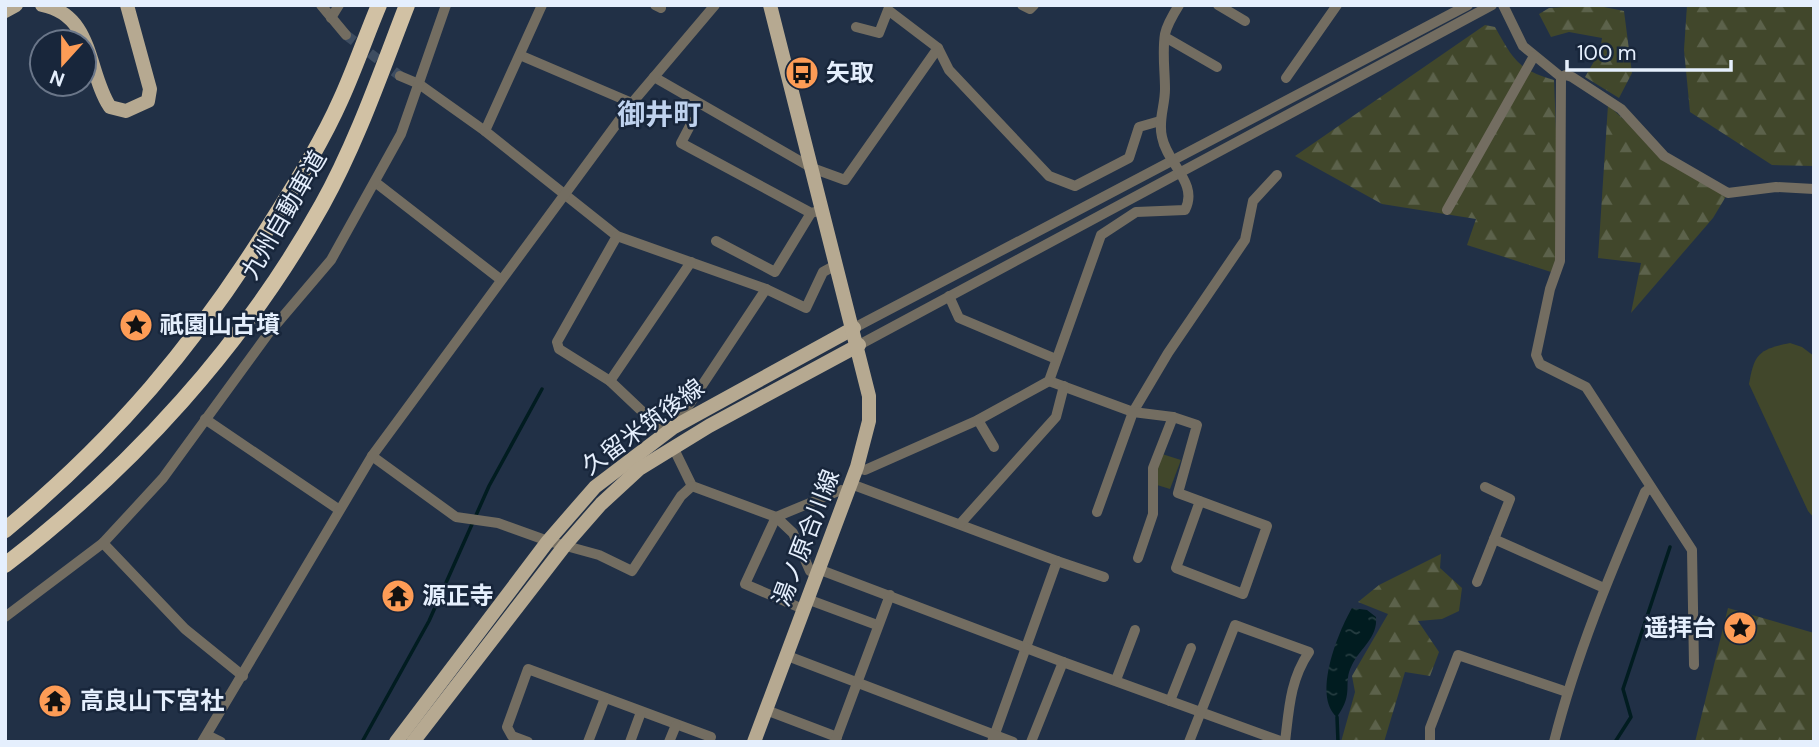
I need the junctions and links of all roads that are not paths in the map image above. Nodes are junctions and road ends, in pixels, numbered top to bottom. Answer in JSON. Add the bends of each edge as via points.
{"nodes":[{"id":1,"x":16,"y":5,"type":"edge"},
{"id":2,"x":42,"y":5,"type":"edge"},
{"id":3,"x":127,"y":5,"type":"edge"},
{"id":4,"x":321,"y":5,"type":"edge"},
{"id":5,"x":339,"y":5,"type":"edge"},
{"id":6,"x":379,"y":5,"type":"edge"},
{"id":7,"x":407,"y":5,"type":"edge"},
{"id":8,"x":446,"y":5,"type":"edge"},
{"id":9,"x":542,"y":5,"type":"edge"},
{"id":10,"x":715,"y":5,"type":"edge"},
{"id":11,"x":770,"y":5,"type":"edge"},
{"id":12,"x":1022,"y":5,"type":"edge"},
{"id":13,"x":1034,"y":5,"type":"edge"},
{"id":14,"x":1179,"y":5,"type":"edge"},
{"id":15,"x":1218,"y":5,"type":"edge"},
{"id":16,"x":1337,"y":5,"type":"edge"},
{"id":17,"x":1468,"y":5,"type":"edge"},
{"id":18,"x":1492,"y":5,"type":"edge"},
{"id":19,"x":1503,"y":5,"type":"edge"},
{"id":20,"x":5,"y":11,"type":"edge"},
{"id":21,"x":331,"y":18,"type":"junction"},
{"id":22,"x":1245,"y":21,"type":"dead end"},
{"id":23,"x":856,"y":27,"type":"dead end"},
{"id":24,"x":346,"y":35,"type":"tunnel mouth"},
{"id":25,"x":1165,"y":37,"type":"junction"},
{"id":26,"x":938,"y":48,"type":"junction"},
{"id":27,"x":522,"y":56,"type":"junction"},
{"id":28,"x":1534,"y":56,"type":"junction"},
{"id":29,"x":1217,"y":67,"type":"dead end"},
{"id":30,"x":400,"y":76,"type":"tunnel mouth"},
{"id":31,"x":654,"y":76,"type":"junction"},
{"id":32,"x":1561,"y":77,"type":"junction"},
{"id":33,"x":1286,"y":78,"type":"dead end"},
{"id":34,"x":419,"y":84,"type":"junction"},
{"id":35,"x":632,"y":103,"type":"junction"},
{"id":36,"x":1160,"y":121,"type":"junction"},
{"id":37,"x":692,"y":122,"type":"dead end"},
{"id":38,"x":485,"y":131,"type":"junction"},
{"id":39,"x":1172,"y":161,"type":"junction"},
{"id":40,"x":812,"y":168,"type":"junction"},
{"id":41,"x":1178,"y":173,"type":"junction"},
{"id":42,"x":1277,"y":174,"type":"dead end"},
{"id":43,"x":375,"y":182,"type":"junction"},
{"id":44,"x":1814,"y":189,"type":"edge"},
{"id":45,"x":565,"y":195,"type":"junction"},
{"id":46,"x":1447,"y":210,"type":"dead end"},
{"id":47,"x":816,"y":212,"type":"junction"},
{"id":48,"x":617,"y":236,"type":"junction"},
{"id":49,"x":716,"y":241,"type":"dead end"},
{"id":50,"x":691,"y":262,"type":"junction"},
{"id":51,"x":834,"y":266,"type":"junction"},
{"id":52,"x":500,"y":279,"type":"junction"},
{"id":53,"x":766,"y":289,"type":"junction"},
{"id":54,"x":950,"y":296,"type":"junction"},
{"id":55,"x":853,"y":328,"type":"junction"},
{"id":56,"x":859,"y":345,"type":"junction"},
{"id":57,"x":1056,"y":359,"type":"junction"},
{"id":58,"x":610,"y":381,"type":"junction"},
{"id":59,"x":1049,"y":381,"type":"junction"},
{"id":60,"x":1064,"y":386,"type":"junction"},
{"id":61,"x":1133,"y":412,"type":"junction"},
{"id":62,"x":1174,"y":417,"type":"junction"},
{"id":63,"x":205,"y":419,"type":"junction"},
{"id":64,"x":978,"y":420,"type":"junction"},
{"id":65,"x":670,"y":430,"type":"junction"},
{"id":66,"x":673,"y":447,"type":"junction"},
{"id":67,"x":994,"y":447,"type":"dead end"},
{"id":68,"x":372,"y":456,"type":"junction"},
{"id":69,"x":857,"y":467,"type":"junction"},
{"id":70,"x":692,"y":486,"type":"junction"},
{"id":71,"x":1485,"y":486,"type":"dead end"},
{"id":72,"x":849,"y":488,"type":"junction"},
{"id":73,"x":1650,"y":488,"type":"junction"},
{"id":74,"x":1200,"y":501,"type":"junction"},
{"id":75,"x":338,"y":509,"type":"junction"},
{"id":76,"x":1097,"y":512,"type":"dead end"},
{"id":77,"x":776,"y":517,"type":"junction"},
{"id":78,"x":960,"y":524,"type":"junction"},
{"id":79,"x":5,"y":530,"type":"edge"},
{"id":80,"x":1494,"y":539,"type":"junction"},
{"id":81,"x":548,"y":541,"type":"junction"},
{"id":82,"x":103,"y":542,"type":"junction"},
{"id":83,"x":566,"y":544,"type":"junction"},
{"id":84,"x":1138,"y":558,"type":"dead end"},
{"id":85,"x":1057,"y":561,"type":"junction"},
{"id":86,"x":5,"y":565,"type":"edge"},
{"id":87,"x":817,"y":571,"type":"junction"},
{"id":88,"x":1104,"y":577,"type":"dead end"},
{"id":89,"x":1477,"y":582,"type":"dead end"},
{"id":90,"x":1604,"y":588,"type":"junction"},
{"id":91,"x":890,"y":595,"type":"junction"},
{"id":92,"x":805,"y":604,"type":"junction"},
{"id":93,"x":5,"y":617,"type":"edge"},
{"id":94,"x":877,"y":625,"type":"junction"},
{"id":95,"x":1135,"y":630,"type":"dead end"},
{"id":96,"x":1025,"y":648,"type":"junction"},
{"id":97,"x":1191,"y":648,"type":"dead end"},
{"id":98,"x":785,"y":655,"type":"junction"},
{"id":99,"x":1063,"y":662,"type":"junction"},
{"id":100,"x":1694,"y":665,"type":"dead end"},
{"id":101,"x":243,"y":676,"type":"junction"},
{"id":102,"x":1116,"y":680,"type":"junction"},
{"id":103,"x":858,"y":682,"type":"junction"},
{"id":104,"x":1567,"y":692,"type":"junction"},
{"id":105,"x":605,"y":698,"type":"junction"},
{"id":106,"x":1170,"y":701,"type":"junction"},
{"id":107,"x":766,"y":710,"type":"junction"},
{"id":108,"x":641,"y":712,"type":"junction"},
{"id":109,"x":1200,"y":713,"type":"junction"},
{"id":110,"x":676,"y":725,"type":"junction"},
{"id":111,"x":204,"y":738,"type":"edge"},
{"id":112,"x":994,"y":738,"type":"edge"},
{"id":113,"x":511,"y":739,"type":"edge"},
{"id":114,"x":836,"y":739,"type":"edge"},
{"id":115,"x":222,"y":742,"type":"edge"},
{"id":116,"x":396,"y":742,"type":"edge"},
{"id":117,"x":413,"y":742,"type":"edge"},
{"id":118,"x":528,"y":742,"type":"edge"},
{"id":119,"x":589,"y":742,"type":"edge"},
{"id":120,"x":630,"y":742,"type":"edge"},
{"id":121,"x":669,"y":742,"type":"edge"},
{"id":122,"x":709,"y":742,"type":"edge"},
{"id":123,"x":754,"y":742,"type":"edge"},
{"id":124,"x":1013,"y":742,"type":"edge"},
{"id":125,"x":1031,"y":742,"type":"edge"},
{"id":126,"x":1189,"y":742,"type":"edge"},
{"id":127,"x":1284,"y":742,"type":"edge"},
{"id":128,"x":1430,"y":742,"type":"edge"},
{"id":129,"x":1554,"y":742,"type":"edge"}],
"edges":[{"from":1,"to":20,"type":"main road"},
{"from":2,"to":3,"type":"main road","via":[[68,16],[80,31],[91,52],[100,92],[110,107],[126,111],[148,101],[150,89]]},
{"from":4,"to":21,"type":"street"},
{"from":5,"to":21,"type":"street"},
{"from":6,"to":79,"type":"highway","name":"九州自動車道","via":[[341,100],[231,288],[172,367],[107,440]]},
{"from":7,"to":86,"type":"highway","name":"九州自動車道","via":[[365,114],[322,205],[260,304],[195,386],[129,458],[58,525]]},
{"from":8,"to":34,"type":"street"},
{"from":9,"to":27,"type":"street"},
{"from":10,"to":31,"type":"street"},
{"from":11,"to":40,"type":"main road"},
{"from":12,"to":13,"type":"street","via":[[1030,9]]},
{"from":14,"to":25,"type":"street"},
{"from":15,"to":22,"type":"street"},
{"from":16,"to":33,"type":"street"},
{"from":17,"to":39,"type":"street"},
{"from":18,"to":41,"type":"street"},
{"from":19,"to":28,"type":"street","via":[[1523,46]]},
{"from":21,"to":24,"type":"street"},
{"from":23,"to":26,"type":"street","via":[[879,33],[888,10]]},
{"from":25,"to":29,"type":"street"},
{"from":25,"to":36,"type":"street"},
{"from":26,"to":36,"type":"street","via":[[949,70],[1049,176],[1075,186],[1129,158],[1139,127]]},
{"from":26,"to":40,"type":"street","via":[[845,180]]},
{"from":27,"to":35,"type":"street"},
{"from":27,"to":38,"type":"street"},
{"from":28,"to":32,"type":"street"},
{"from":28,"to":46,"type":"street"},
{"from":30,"to":34,"type":"street"},
{"from":31,"to":35,"type":"street"},
{"from":31,"to":40,"type":"street"},
{"from":32,"to":44,"type":"street","via":[[1572,77],[1621,109],[1664,156],[1728,193],[1776,187]]},
{"from":32,"to":73,"type":"street","via":[[1560,261],[1536,355],[1540,364],[1586,387]]},
{"from":34,"to":38,"type":"street"},
{"from":34,"to":43,"type":"street","via":[[401,134]]},
{"from":35,"to":45,"type":"street"},
{"from":36,"to":39,"type":"street","via":[[1162,140]]},
{"from":37,"to":47,"type":"street","via":[[681,144]]},
{"from":38,"to":45,"type":"street"},
{"from":39,"to":41,"type":"street"},
{"from":39,"to":55,"type":"street"},
{"from":40,"to":47,"type":"main road"},
{"from":41,"to":54,"type":"street"},
{"from":41,"to":57,"type":"street","via":[[1189,187],[1191,198],[1185,210],[1136,212],[1101,235]]},
{"from":42,"to":61,"type":"street","via":[[1253,201],[1245,240]]},
{"from":43,"to":52,"type":"street"},
{"from":43,"to":63,"type":"street","via":[[331,260]]},
{"from":45,"to":48,"type":"street"},
{"from":45,"to":52,"type":"street"},
{"from":47,"to":49,"type":"street","via":[[775,272]]},
{"from":47,"to":51,"type":"main road"},
{"from":48,"to":50,"type":"street"},
{"from":48,"to":58,"type":"street","via":[[557,342],[559,349]]},
{"from":50,"to":53,"type":"street"},
{"from":50,"to":58,"type":"street"},
{"from":51,"to":53,"type":"street","via":[[823,272],[806,308]]},
{"from":51,"to":55,"type":"main road"},
{"from":52,"to":68,"type":"street"},
{"from":53,"to":65,"type":"street"},
{"from":54,"to":56,"type":"street"},
{"from":54,"to":57,"type":"street","via":[[959,318]]},
{"from":55,"to":56,"type":"main road"},
{"from":55,"to":65,"type":"main road","name":"久留米筑後線"},
{"from":56,"to":66,"type":"main road","name":"久留米筑後線"},
{"from":56,"to":69,"type":"main road","name":"湯ノ原合川線","via":[[869,421]]},
{"from":57,"to":59,"type":"street"},
{"from":58,"to":65,"type":"street"},
{"from":59,"to":60,"type":"street"},
{"from":59,"to":64,"type":"street"},
{"from":60,"to":61,"type":"street"},
{"from":60,"to":78,"type":"street","via":[[1056,417]]},
{"from":61,"to":62,"type":"street"},
{"from":61,"to":76,"type":"street"},
{"from":62,"to":74,"type":"street","via":[[1198,425],[1178,493]]},
{"from":62,"to":84,"type":"street","via":[[1153,468],[1153,514]]},
{"from":63,"to":75,"type":"street"},
{"from":63,"to":82,"type":"street","via":[[163,478]]},
{"from":64,"to":67,"type":"street"},
{"from":64,"to":69,"type":"street","via":[[865,470]]},
{"from":65,"to":81,"type":"main road","name":"久留米筑後線","via":[[595,487]]},
{"from":66,"to":70,"type":"street"},
{"from":66,"to":83,"type":"main road","name":"久留米筑後線","via":[[620,486]]},
{"from":68,"to":75,"type":"street"},
{"from":68,"to":81,"type":"street","via":[[456,517],[498,523]]},
{"from":69,"to":72,"type":"main road","name":"湯ノ原合川線"},
{"from":70,"to":77,"type":"street"},
{"from":70,"to":83,"type":"street","via":[[632,571]]},
{"from":71,"to":80,"type":"street","via":[[1510,499]]},
{"from":72,"to":77,"type":"street"},
{"from":72,"to":78,"type":"street"},
{"from":72,"to":87,"type":"main road","name":"湯ノ原合川線"},
{"from":73,"to":90,"type":"street"},
{"from":73,"to":100,"type":"street","via":[[1692,550]]},
{"from":74,"to":74,"type":"street","via":[[1267,526],[1242,594],[1176,568]]},
{"from":75,"to":101,"type":"street"},
{"from":77,"to":87,"type":"street","via":[[793,533],[810,571]]},
{"from":77,"to":92,"type":"street","via":[[745,584]]},
{"from":78,"to":85,"type":"street"},
{"from":80,"to":89,"type":"street"},
{"from":80,"to":90,"type":"street"},
{"from":81,"to":83,"type":"street"},
{"from":81,"to":116,"type":"main road","name":"久留米筑後線"},
{"from":82,"to":93,"type":"street"},
{"from":82,"to":101,"type":"street","via":[[185,629]]},
{"from":83,"to":117,"type":"main road","name":"久留米筑後線"},
{"from":85,"to":88,"type":"street"},
{"from":85,"to":96,"type":"street"},
{"from":87,"to":91,"type":"street"},
{"from":87,"to":92,"type":"main road","name":"湯ノ原合川線"},
{"from":90,"to":104,"type":"street"},
{"from":91,"to":94,"type":"street"},
{"from":91,"to":96,"type":"street"},
{"from":92,"to":94,"type":"street"},
{"from":92,"to":98,"type":"main road","name":"湯ノ原合川線"},
{"from":94,"to":103,"type":"street"},
{"from":95,"to":102,"type":"street"},
{"from":96,"to":99,"type":"street"},
{"from":96,"to":112,"type":"street"},
{"from":97,"to":106,"type":"street"},
{"from":98,"to":103,"type":"street"},
{"from":98,"to":107,"type":"main road","name":"湯ノ原合川線"},
{"from":99,"to":102,"type":"street"},
{"from":99,"to":125,"type":"street"},
{"from":101,"to":111,"type":"street"},
{"from":102,"to":106,"type":"street"},
{"from":103,"to":112,"type":"street"},
{"from":103,"to":114,"type":"street"},
{"from":104,"to":128,"type":"street","via":[[1458,654],[1430,729]]},
{"from":104,"to":129,"type":"street"},
{"from":105,"to":108,"type":"street"},
{"from":105,"to":113,"type":"street","via":[[528,668],[507,727]]},
{"from":105,"to":119,"type":"street"},
{"from":106,"to":109,"type":"street"},
{"from":107,"to":114,"type":"street"},
{"from":107,"to":123,"type":"main road","name":"湯ノ原合川線"},
{"from":108,"to":110,"type":"street"},
{"from":108,"to":120,"type":"street"},
{"from":109,"to":126,"type":"street"},
{"from":109,"to":127,"type":"street"},
{"from":109,"to":127,"type":"street","via":[[1236,625],[1309,652],[1295,676]]},
{"from":110,"to":121,"type":"street"},
{"from":110,"to":122,"type":"street","via":[[711,737]]},
{"from":111,"to":115,"type":"street"},
{"from":112,"to":124,"type":"street"},
{"from":113,"to":118,"type":"street"}]}
